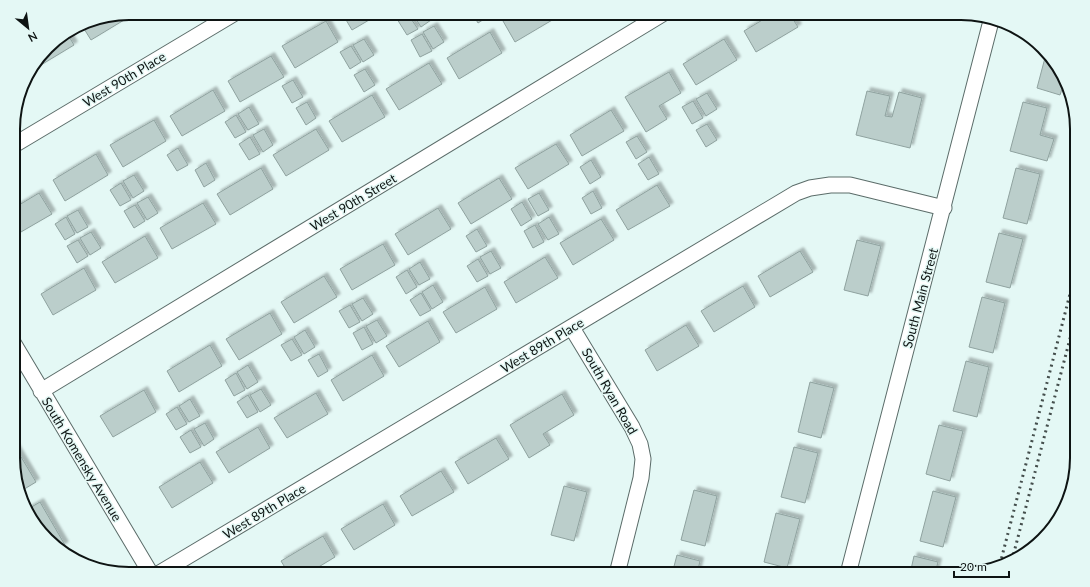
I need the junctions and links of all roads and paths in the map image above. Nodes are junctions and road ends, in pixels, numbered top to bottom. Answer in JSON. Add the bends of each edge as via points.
{"nodes":[{"id":1,"x":223,"y":20,"type":"edge"},
{"id":2,"x":652,"y":20,"type":"edge"},
{"id":3,"x":990,"y":24,"type":"edge"},
{"id":4,"x":20,"y":141,"type":"edge"},
{"id":5,"x":944,"y":208,"type":"junction"},
{"id":6,"x":572,"y":328,"type":"junction"},
{"id":7,"x":20,"y":354,"type":"edge"},
{"id":8,"x":42,"y":391,"type":"junction"},
{"id":9,"x":147,"y":567,"type":"edge"},
{"id":10,"x":170,"y":567,"type":"edge"},
{"id":11,"x":619,"y":567,"type":"edge"},
{"id":12,"x":850,"y":567,"type":"edge"}],
"edges":[{"from":1,"to":4,"type":"street","name":"West 90th Place"},
{"from":2,"to":8,"type":"street","name":"West 90th Street"},
{"from":3,"to":5,"type":"street","name":"South Main Street"},
{"from":5,"to":6,"type":"street","name":"West 89th Place","via":[[850,185],[810,188],[796,193]]},
{"from":5,"to":12,"type":"street","name":"South Main Street"},
{"from":6,"to":10,"type":"street","name":"West 89th Place"},
{"from":6,"to":11,"type":"street","name":"South Ryan Road","via":[[632,427],[640,444],[643,459],[637,499]]},
{"from":7,"to":8,"type":"street","name":"South Komensky Avenue"},
{"from":8,"to":9,"type":"street","name":"South Komensky Avenue"}]}
